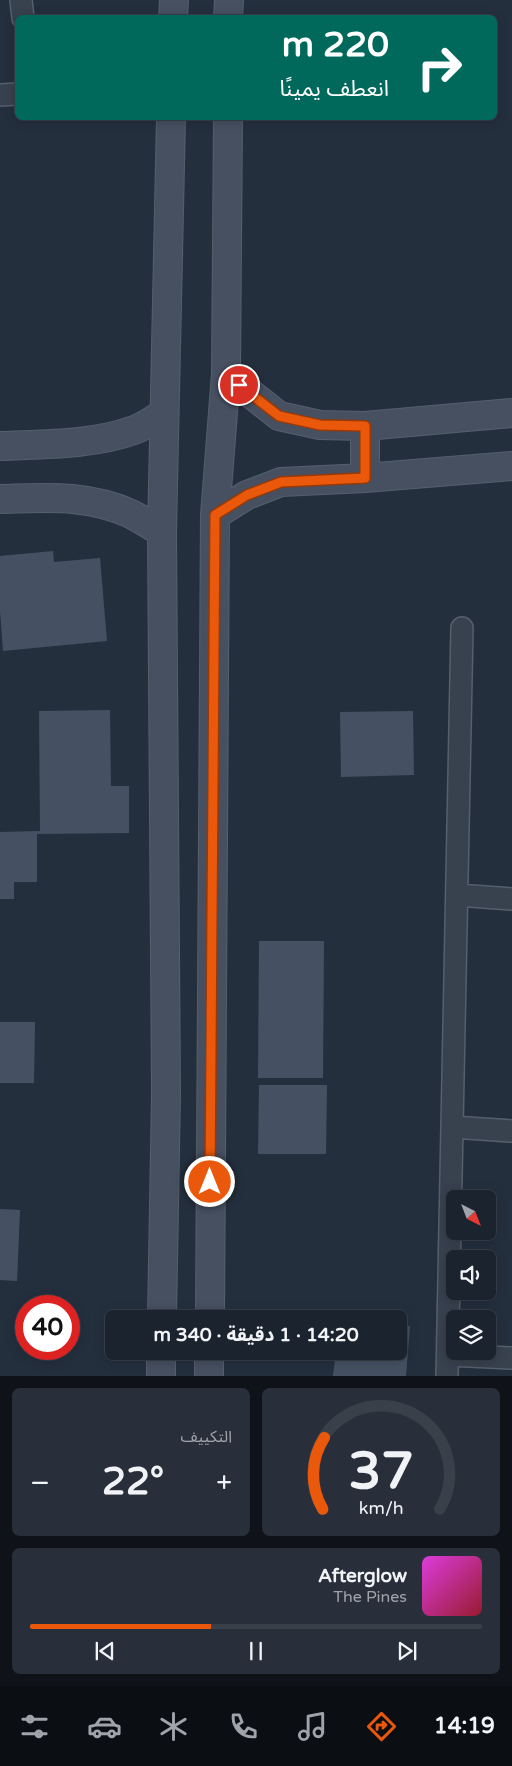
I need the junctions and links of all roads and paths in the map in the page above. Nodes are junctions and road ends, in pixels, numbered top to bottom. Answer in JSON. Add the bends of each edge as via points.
{"nodes":[{"id":1,"x":21,"y":0,"type":"edge"},
{"id":2,"x":174,"y":0,"type":"edge"},
{"id":3,"x":228,"y":0,"type":"edge"},
{"id":4,"x":23,"y":15,"type":"edge"},
{"id":5,"x":173,"y":15,"type":"edge"},
{"id":6,"x":228,"y":15,"type":"edge"},
{"id":7,"x":15,"y":94,"type":"edge"},
{"id":8,"x":0,"y":95,"type":"edge"},
{"id":9,"x":171,"y":120,"type":"edge"},
{"id":10,"x":228,"y":120,"type":"edge"},
{"id":11,"x":226,"y":374,"type":"junction"},
{"id":12,"x":512,"y":413,"type":"edge"},
{"id":13,"x":164,"y":414,"type":"junction"},
{"id":14,"x":365,"y":426,"type":"junction"},
{"id":15,"x":0,"y":446,"type":"edge"},
{"id":16,"x":512,"y":466,"type":"edge"},
{"id":17,"x":365,"y":478,"type":"junction"},
{"id":18,"x":0,"y":498,"type":"edge"},
{"id":19,"x":215,"y":515,"type":"junction"},
{"id":20,"x":162,"y":532,"type":"junction"},
{"id":21,"x":462,"y":628,"type":"dead end"},
{"id":22,"x":457,"y":895,"type":"junction"},
{"id":23,"x":512,"y":900,"type":"edge"},
{"id":24,"x":452,"y":1127,"type":"junction"},
{"id":25,"x":512,"y":1131,"type":"edge"},
{"id":26,"x":162,"y":1310,"type":"edge"},
{"id":27,"x":210,"y":1310,"type":"edge"},
{"id":28,"x":449,"y":1310,"type":"edge"},
{"id":29,"x":496,"y":1357,"type":"edge"},
{"id":30,"x":512,"y":1358,"type":"edge"},
{"id":31,"x":161,"y":1360,"type":"edge"},
{"id":32,"x":209,"y":1360,"type":"edge"},
{"id":33,"x":448,"y":1360,"type":"edge"},
{"id":34,"x":161,"y":1376,"type":"edge"},
{"id":35,"x":209,"y":1376,"type":"edge"},
{"id":36,"x":447,"y":1376,"type":"edge"}],
"edges":[{"from":1,"to":4,"type":"street"},
{"from":2,"to":5,"type":"street"},
{"from":3,"to":6,"type":"street"},
{"from":7,"to":8,"type":"street"},
{"from":9,"to":13,"type":"street"},
{"from":10,"to":11,"type":"street"},
{"from":11,"to":14,"type":"street","via":[[279,416],[320,425]]},
{"from":11,"to":19,"type":"street"},
{"from":12,"to":14,"type":"street"},
{"from":13,"to":15,"type":"street","via":[[135,430],[98,439]]},
{"from":13,"to":20,"type":"street"},
{"from":14,"to":17,"type":"street"},
{"from":16,"to":17,"type":"street"},
{"from":17,"to":19,"type":"street","via":[[281,482],[247,495]]},
{"from":18,"to":20,"type":"street","via":[[64,497],[102,504],[131,514]]},
{"from":19,"to":27,"type":"street"},
{"from":20,"to":26,"type":"street","via":[[166,1094]]},
{"from":21,"to":22,"type":"street"},
{"from":22,"to":23,"type":"street"},
{"from":22,"to":24,"type":"street"},
{"from":24,"to":25,"type":"street"},
{"from":24,"to":28,"type":"street"},
{"from":29,"to":30,"type":"street"},
{"from":31,"to":34,"type":"street"},
{"from":32,"to":35,"type":"street"},
{"from":33,"to":36,"type":"street"}]}
